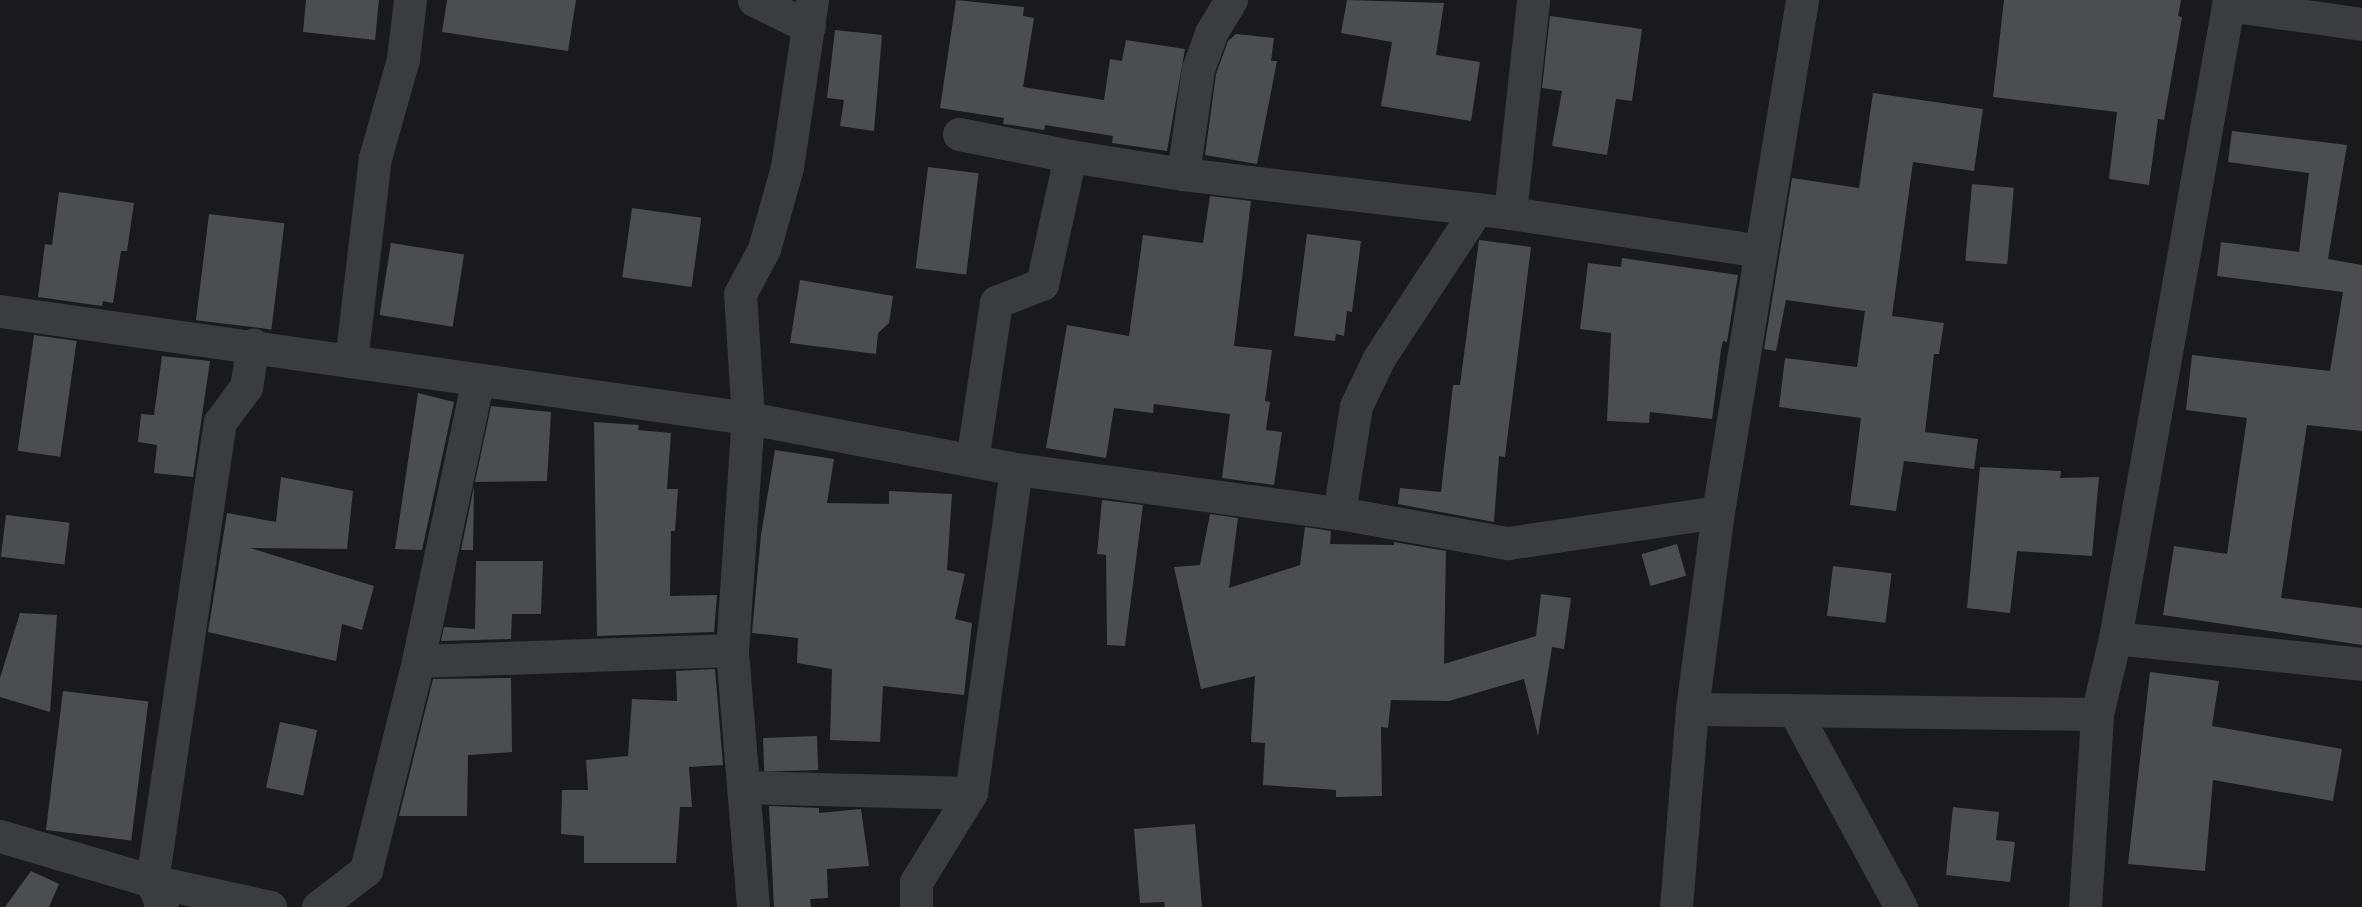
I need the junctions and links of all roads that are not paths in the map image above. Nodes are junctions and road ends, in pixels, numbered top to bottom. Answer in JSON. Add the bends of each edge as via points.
{"nodes":[{"id":1,"x":410,"y":0,"type":"edge"},
{"id":2,"x":754,"y":0,"type":"edge"},
{"id":3,"x":1231,"y":0,"type":"edge"},
{"id":4,"x":1533,"y":0,"type":"edge"},
{"id":5,"x":1803,"y":0,"type":"edge"},
{"id":6,"x":2228,"y":2,"type":"edge"},
{"id":7,"x":810,"y":13,"type":"edge"},
{"id":8,"x":2362,"y":24,"type":"edge"},
{"id":9,"x":959,"y":134,"type":"dead end"},
{"id":10,"x":1070,"y":156,"type":"junction"},
{"id":11,"x":1182,"y":174,"type":"junction"},
{"id":12,"x":1477,"y":209,"type":"junction"},
{"id":13,"x":1510,"y":213,"type":"junction"},
{"id":14,"x":1760,"y":251,"type":"junction"},
{"id":15,"x":0,"y":311,"type":"edge"},
{"id":16,"x":253,"y":345,"type":"junction"},
{"id":17,"x":351,"y":361,"type":"junction"},
{"id":18,"x":477,"y":383,"type":"junction"},
{"id":19,"x":748,"y":418,"type":"junction"},
{"id":20,"x":972,"y":460,"type":"junction"},
{"id":21,"x":1016,"y":469,"type":"junction"},
{"id":22,"x":1718,"y":512,"type":"junction"},
{"id":23,"x":1339,"y":513,"type":"junction"},
{"id":24,"x":2115,"y":638,"type":"junction"},
{"id":25,"x":732,"y":650,"type":"junction"},
{"id":26,"x":418,"y":661,"type":"junction"},
{"id":27,"x":2362,"y":664,"type":"edge"},
{"id":28,"x":1692,"y":709,"type":"junction"},
{"id":29,"x":1795,"y":712,"type":"junction"},
{"id":30,"x":2097,"y":714,"type":"junction"},
{"id":31,"x":743,"y":787,"type":"junction"},
{"id":32,"x":971,"y":793,"type":"junction"},
{"id":33,"x":0,"y":836,"type":"edge"},
{"id":34,"x":157,"y":894,"type":"edge"},
{"id":35,"x":270,"y":907,"type":"edge"},
{"id":36,"x":318,"y":907,"type":"edge"},
{"id":37,"x":753,"y":907,"type":"edge"},
{"id":38,"x":916,"y":907,"type":"edge"},
{"id":39,"x":1676,"y":907,"type":"edge"},
{"id":40,"x":1901,"y":907,"type":"edge"},
{"id":41,"x":2085,"y":907,"type":"edge"}],
"edges":[{"from":1,"to":17,"type":"street","via":[[403,58],[375,158]]},
{"from":2,"to":7,"type":"street"},
{"from":3,"to":11,"type":"street","via":[[1211,33],[1198,69]]},
{"from":4,"to":13,"type":"street"},
{"from":5,"to":14,"type":"street"},
{"from":6,"to":8,"type":"street"},
{"from":6,"to":24,"type":"street"},
{"from":7,"to":19,"type":"street","via":[[788,167],[764,249],[740,294]]},
{"from":9,"to":10,"type":"street"},
{"from":10,"to":11,"type":"street"},
{"from":10,"to":20,"type":"street","via":[[1042,284],[996,302]]},
{"from":11,"to":12,"type":"street"},
{"from":12,"to":13,"type":"street"},
{"from":12,"to":23,"type":"street","via":[[1378,358],[1356,406]]},
{"from":13,"to":14,"type":"street"},
{"from":14,"to":22,"type":"street"},
{"from":15,"to":16,"type":"street"},
{"from":16,"to":17,"type":"street"},
{"from":16,"to":34,"type":"street","via":[[246,387],[220,422]]},
{"from":17,"to":18,"type":"street"},
{"from":18,"to":19,"type":"street"},
{"from":18,"to":26,"type":"street"},
{"from":19,"to":20,"type":"street"},
{"from":19,"to":25,"type":"street"},
{"from":20,"to":21,"type":"street"},
{"from":21,"to":23,"type":"street"},
{"from":21,"to":32,"type":"street"},
{"from":22,"to":23,"type":"street","via":[[1508,543]]},
{"from":22,"to":28,"type":"street"},
{"from":24,"to":27,"type":"street"},
{"from":24,"to":30,"type":"street"},
{"from":25,"to":26,"type":"street"},
{"from":25,"to":31,"type":"street"},
{"from":26,"to":36,"type":"street","via":[[366,870]]},
{"from":28,"to":29,"type":"street"},
{"from":28,"to":39,"type":"street"},
{"from":29,"to":30,"type":"street"},
{"from":29,"to":40,"type":"street"},
{"from":30,"to":41,"type":"street"},
{"from":31,"to":32,"type":"street"},
{"from":31,"to":37,"type":"street"},
{"from":32,"to":38,"type":"street","via":[[916,882]]},
{"from":33,"to":34,"type":"street"},
{"from":34,"to":35,"type":"street"}]}
